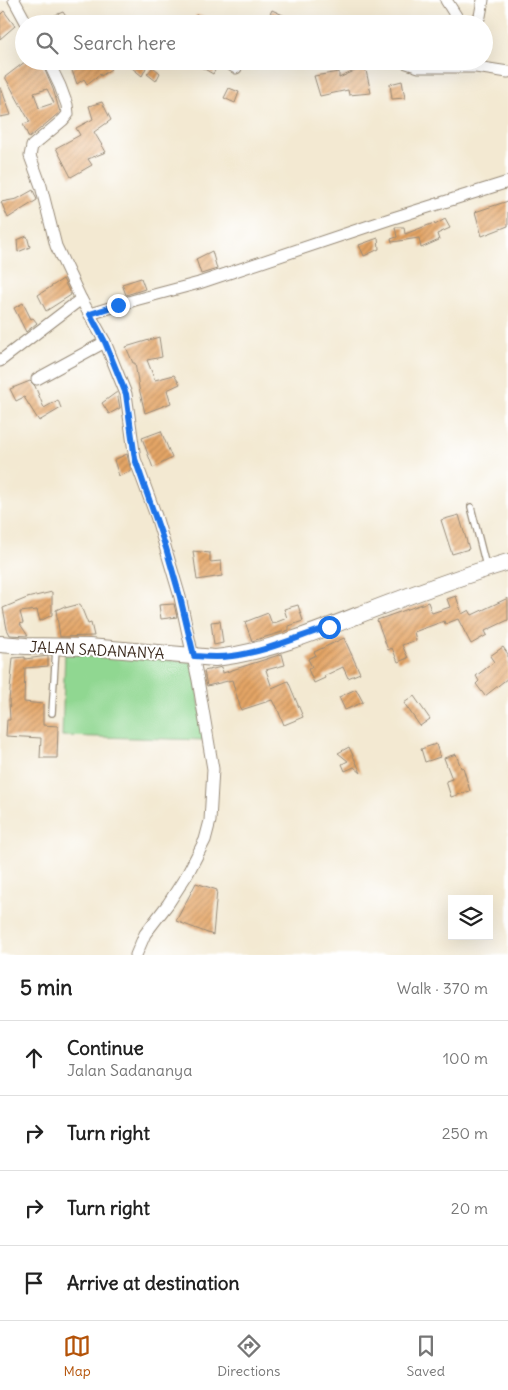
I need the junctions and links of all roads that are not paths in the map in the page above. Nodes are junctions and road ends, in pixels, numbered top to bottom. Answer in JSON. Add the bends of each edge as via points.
{"nodes":[{"id":1,"x":14,"y":0,"type":"edge"},
{"id":2,"x":446,"y":0,"type":"edge"},
{"id":3,"x":483,"y":0,"type":"edge"},
{"id":4,"x":22,"y":15,"type":"edge"},
{"id":5,"x":456,"y":15,"type":"edge"},
{"id":6,"x":480,"y":15,"type":"edge"},
{"id":7,"x":493,"y":68,"type":"edge"},
{"id":8,"x":52,"y":70,"type":"edge"},
{"id":9,"x":508,"y":72,"type":"edge"},
{"id":10,"x":508,"y":182,"type":"edge"},
{"id":11,"x":81,"y":299,"type":"junction"},
{"id":12,"x":90,"y":314,"type":"junction"},
{"id":13,"x":105,"y":342,"type":"junction"},
{"id":14,"x":0,"y":361,"type":"edge"},
{"id":15,"x":37,"y":378,"type":"dead end"},
{"id":16,"x":471,"y":507,"type":"dead end"},
{"id":17,"x":508,"y":562,"type":"edge"},
{"id":18,"x":486,"y":568,"type":"junction"},
{"id":19,"x":0,"y":644,"type":"edge"},
{"id":20,"x":56,"y":646,"type":"junction"},
{"id":21,"x":194,"y":656,"type":"junction"},
{"id":22,"x":52,"y":713,"type":"dead end"},
{"id":23,"x":136,"y":955,"type":"edge"}],
"edges":[{"from":1,"to":4,"type":"street"},
{"from":2,"to":5,"type":"street"},
{"from":3,"to":6,"type":"street"},
{"from":7,"to":9,"type":"street"},
{"from":8,"to":11,"type":"street","via":[[68,114],[32,146],[30,153],[56,246]]},
{"from":10,"to":12,"type":"street","via":[[199,283]]},
{"from":11,"to":12,"type":"street"},
{"from":11,"to":14,"type":"street"},
{"from":12,"to":13,"type":"street"},
{"from":13,"to":15,"type":"street"},
{"from":13,"to":21,"type":"street","via":[[126,394],[135,459],[166,548]]},
{"from":16,"to":18,"type":"lane"},
{"from":17,"to":18,"type":"street","name":"JALAN SADANANYA"},
{"from":18,"to":21,"type":"street","name":"JALAN SADANANYA","via":[[254,652],[216,658]]},
{"from":19,"to":20,"type":"street","name":"JALAN SADANANYA"},
{"from":20,"to":21,"type":"street","name":"JALAN SADANANYA"},
{"from":20,"to":22,"type":"lane"},
{"from":21,"to":23,"type":"street","via":[[213,770],[210,821],[198,855],[145,934]]}]}
